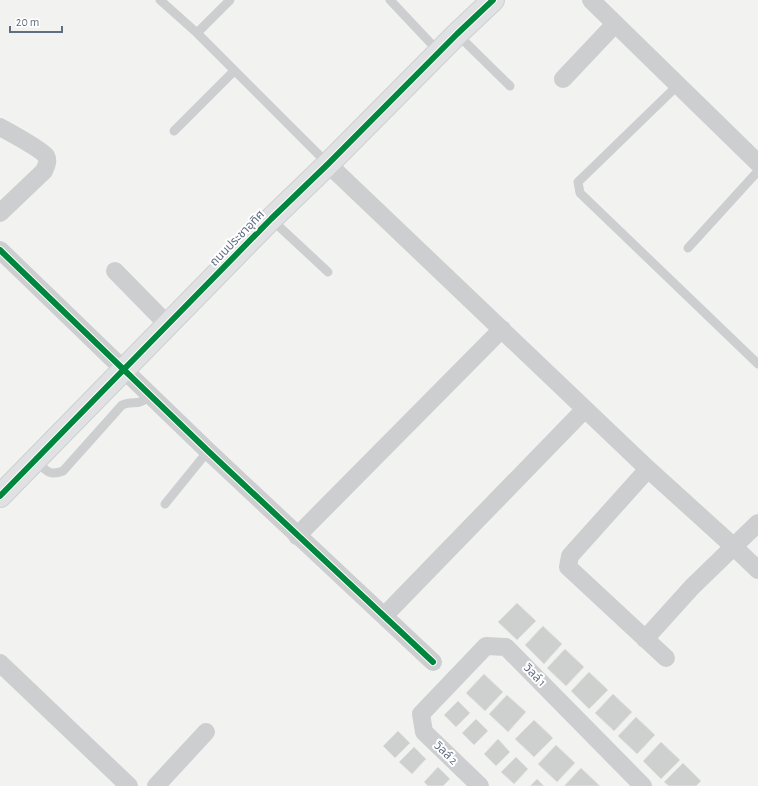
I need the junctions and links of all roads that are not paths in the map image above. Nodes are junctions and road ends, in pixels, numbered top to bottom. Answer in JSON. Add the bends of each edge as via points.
{"nodes":[{"id":1,"x":160,"y":0,"type":"edge"},
{"id":2,"x":230,"y":0,"type":"edge"},
{"id":3,"x":390,"y":0,"type":"edge"},
{"id":4,"x":493,"y":0,"type":"edge"},
{"id":5,"x":591,"y":0,"type":"edge"},
{"id":6,"x":615,"y":24,"type":"junction"},
{"id":7,"x":197,"y":33,"type":"junction"},
{"id":8,"x":457,"y":34,"type":"junction"},
{"id":9,"x":439,"y":52,"type":"junction"},
{"id":10,"x":234,"y":71,"type":"junction"},
{"id":11,"x":563,"y":78,"type":"dead end"},
{"id":12,"x":678,"y":85,"type":"junction"},
{"id":13,"x":510,"y":86,"type":"dead end"},
{"id":14,"x":0,"y":127,"type":"edge"},
{"id":15,"x":174,"y":131,"type":"dead end"},
{"id":16,"x":758,"y":162,"type":"edge"},
{"id":17,"x":328,"y":164,"type":"junction"},
{"id":18,"x":758,"y":171,"type":"edge"},
{"id":19,"x":0,"y":213,"type":"edge"},
{"id":20,"x":271,"y":219,"type":"junction"},
{"id":21,"x":688,"y":248,"type":"dead end"},
{"id":22,"x":0,"y":250,"type":"edge"},
{"id":23,"x":115,"y":271,"type":"dead end"},
{"id":24,"x":328,"y":272,"type":"dead end"},
{"id":25,"x":168,"y":325,"type":"junction"},
{"id":26,"x":502,"y":329,"type":"junction"},
{"id":27,"x":758,"y":364,"type":"edge"},
{"id":28,"x":123,"y":370,"type":"junction"},
{"id":29,"x":150,"y":395,"type":"junction"},
{"id":30,"x":585,"y":409,"type":"junction"},
{"id":31,"x":208,"y":451,"type":"junction"},
{"id":32,"x":35,"y":459,"type":"junction"},
{"id":33,"x":648,"y":469,"type":"junction"},
{"id":34,"x":0,"y":496,"type":"edge"},
{"id":35,"x":165,"y":504,"type":"dead end"},
{"id":36,"x":758,"y":523,"type":"edge"},
{"id":37,"x":297,"y":536,"type":"junction"},
{"id":38,"x":734,"y":546,"type":"junction"},
{"id":39,"x":758,"y":570,"type":"edge"},
{"id":40,"x":384,"y":616,"type":"junction"},
{"id":41,"x":645,"y":639,"type":"junction"},
{"id":42,"x":666,"y":658,"type":"dead end"},
{"id":43,"x":433,"y":662,"type":"dead end"},
{"id":44,"x":0,"y":663,"type":"edge"},
{"id":45,"x":421,"y":714,"type":"joint"},
{"id":46,"x":206,"y":732,"type":"dead end"},
{"id":47,"x":129,"y":786,"type":"edge"},
{"id":48,"x":156,"y":786,"type":"edge"},
{"id":49,"x":480,"y":786,"type":"edge"},
{"id":50,"x":643,"y":786,"type":"edge"}],
"edges":[{"from":1,"to":7,"type":"lane"},
{"from":2,"to":7,"type":"lane"},
{"from":3,"to":9,"type":"lane"},
{"from":4,"to":8,"type":"street","name":"ถนนประชาอุทิศ"},
{"from":5,"to":6,"type":"street"},
{"from":6,"to":11,"type":"street"},
{"from":6,"to":12,"type":"street"},
{"from":7,"to":10,"type":"lane"},
{"from":8,"to":9,"type":"street","name":"ถนนประชาอุทิศ"},
{"from":8,"to":13,"type":"lane"},
{"from":9,"to":17,"type":"street","name":"ถนนประชาอุทิศ"},
{"from":10,"to":15,"type":"lane"},
{"from":10,"to":17,"type":"lane"},
{"from":12,"to":16,"type":"street"},
{"from":12,"to":27,"type":"lane","via":[[578,182],[580,193]]},
{"from":14,"to":19,"type":"street","via":[[40,151],[46,156],[47,162],[44,171]]},
{"from":17,"to":20,"type":"street","name":"ถนนประชาอุทิศ"},
{"from":17,"to":26,"type":"street"},
{"from":18,"to":21,"type":"lane"},
{"from":20,"to":24,"type":"lane"},
{"from":20,"to":25,"type":"street","name":"ถนนประชาอุทิศ"},
{"from":22,"to":28,"type":"street"},
{"from":23,"to":25,"type":"street"},
{"from":25,"to":28,"type":"street","name":"ถนนประชาอุทิศ"},
{"from":26,"to":30,"type":"street"},
{"from":26,"to":37,"type":"street"},
{"from":28,"to":29,"type":"street"},
{"from":28,"to":32,"type":"street","name":"ถนนประชาอุทิศ"},
{"from":29,"to":31,"type":"street"},
{"from":29,"to":32,"type":"lane","via":[[141,403],[122,405],[63,471],[49,473]]},
{"from":30,"to":33,"type":"street"},
{"from":30,"to":40,"type":"street"},
{"from":31,"to":35,"type":"lane"},
{"from":31,"to":37,"type":"street"},
{"from":32,"to":34,"type":"street","name":"ถนนประชาอุทิศ"},
{"from":33,"to":38,"type":"street"},
{"from":33,"to":41,"type":"street","via":[[570,556],[568,567]]},
{"from":36,"to":38,"type":"street"},
{"from":37,"to":40,"type":"street"},
{"from":38,"to":39,"type":"street"},
{"from":38,"to":41,"type":"street"},
{"from":40,"to":43,"type":"street"},
{"from":41,"to":42,"type":"street"},
{"from":44,"to":47,"type":"street"},
{"from":45,"to":49,"type":"street","name":"วิลล์ 2","via":[[424,732]]},
{"from":45,"to":50,"type":"street","name":"วิลล์ 1","via":[[486,646],[506,647]]},
{"from":46,"to":48,"type":"street"}]}
